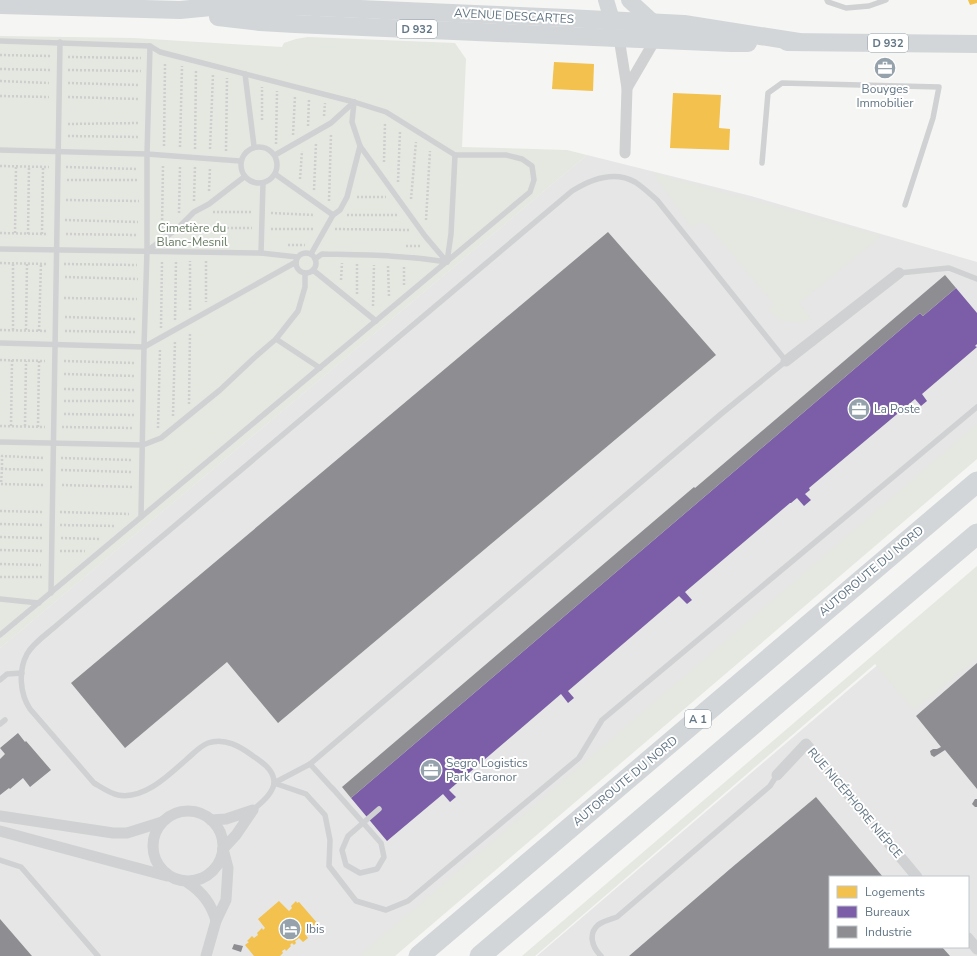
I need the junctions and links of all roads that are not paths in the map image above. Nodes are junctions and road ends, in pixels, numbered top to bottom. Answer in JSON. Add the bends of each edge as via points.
{"nodes":[{"id":1,"x":606,"y":0,"type":"edge"},
{"id":2,"x":629,"y":0,"type":"edge"},
{"id":3,"x":827,"y":0,"type":"edge"},
{"id":4,"x":886,"y":0,"type":"edge"},
{"id":5,"x":22,"y":3,"type":"edge"},
{"id":6,"x":0,"y":6,"type":"edge"},
{"id":7,"x":175,"y":7,"type":"junction"},
{"id":8,"x":612,"y":20,"type":"junction"},
{"id":9,"x":654,"y":31,"type":"junction"},
{"id":10,"x":619,"y":38,"type":"junction"},
{"id":11,"x":0,"y":40,"type":"edge"},
{"id":12,"x":60,"y":42,"type":"junction"},
{"id":13,"x":977,"y":44,"type":"edge"},
{"id":14,"x":150,"y":46,"type":"junction"},
{"id":15,"x":245,"y":74,"type":"junction"},
{"id":16,"x":627,"y":88,"type":"junction"},
{"id":17,"x":354,"y":102,"type":"junction"},
{"id":18,"x":254,"y":146,"type":"junction"},
{"id":19,"x":360,"y":146,"type":"junction"},
{"id":20,"x":0,"y":150,"type":"edge"},
{"id":21,"x":58,"y":151,"type":"junction"},
{"id":22,"x":625,"y":153,"type":"dead end"},
{"id":23,"x":147,"y":154,"type":"junction"},
{"id":24,"x":275,"y":155,"type":"junction"},
{"id":25,"x":455,"y":155,"type":"junction"},
{"id":26,"x":240,"y":161,"type":"junction"},
{"id":27,"x":762,"y":163,"type":"dead end"},
{"id":28,"x":275,"y":174,"type":"junction"},
{"id":29,"x":244,"y":177,"type":"junction"},
{"id":30,"x":263,"y":183,"type":"junction"},
{"id":31,"x":905,"y":205,"type":"dead end"},
{"id":32,"x":331,"y":214,"type":"junction"},
{"id":33,"x":0,"y":249,"type":"edge"},
{"id":34,"x":56,"y":250,"type":"junction"},
{"id":35,"x":147,"y":251,"type":"junction"},
{"id":36,"x":261,"y":253,"type":"junction"},
{"id":37,"x":313,"y":256,"type":"junction"},
{"id":38,"x":297,"y":260,"type":"junction"},
{"id":39,"x":447,"y":262,"type":"junction"},
{"id":40,"x":313,"y":270,"type":"junction"},
{"id":41,"x":305,"y":273,"type":"junction"},
{"id":42,"x":899,"y":273,"type":"joint"},
{"id":43,"x":977,"y":279,"type":"edge"},
{"id":44,"x":374,"y":320,"type":"junction"},
{"id":45,"x":276,"y":339,"type":"junction"},
{"id":46,"x":0,"y":343,"type":"edge"},
{"id":47,"x":55,"y":344,"type":"junction"},
{"id":48,"x":144,"y":347,"type":"junction"},
{"id":49,"x":786,"y":361,"type":"junction"},
{"id":50,"x":320,"y":368,"type":"junction"},
{"id":51,"x":977,"y":407,"type":"edge"},
{"id":52,"x":0,"y":442,"type":"edge"},
{"id":53,"x":53,"y":443,"type":"junction"},
{"id":54,"x":143,"y":445,"type":"junction"},
{"id":55,"x":977,"y":482,"type":"edge"},
{"id":56,"x":141,"y":516,"type":"junction"},
{"id":57,"x":977,"y":534,"type":"edge"},
{"id":58,"x":51,"y":592,"type":"junction"},
{"id":59,"x":0,"y":599,"type":"edge"},
{"id":60,"x":39,"y":603,"type":"junction"},
{"id":61,"x":0,"y":636,"type":"edge"},
{"id":62,"x":22,"y":673,"type":"junction"},
{"id":63,"x":0,"y":680,"type":"edge"},
{"id":64,"x":5,"y":720,"type":"dead end"},
{"id":65,"x":0,"y":724,"type":"edge"},
{"id":66,"x":310,"y":764,"type":"junction"},
{"id":67,"x":777,"y":775,"type":"joint"},
{"id":68,"x":274,"y":783,"type":"junction"},
{"id":69,"x":379,"y":808,"type":"dead end"},
{"id":70,"x":253,"y":810,"type":"junction"},
{"id":71,"x":0,"y":816,"type":"edge"},
{"id":72,"x":211,"y":820,"type":"junction"},
{"id":73,"x":162,"y":822,"type":"junction"},
{"id":74,"x":0,"y":831,"type":"edge"},
{"id":75,"x":223,"y":849,"type":"junction"},
{"id":76,"x":0,"y":860,"type":"edge"},
{"id":77,"x":916,"y":876,"type":"edge"},
{"id":78,"x":170,"y":877,"type":"junction"},
{"id":79,"x":187,"y":882,"type":"junction"},
{"id":80,"x":216,"y":921,"type":"junction"},
{"id":81,"x":969,"y":939,"type":"edge"},
{"id":82,"x":977,"y":949,"type":"edge"},
{"id":83,"x":98,"y":956,"type":"edge"},
{"id":84,"x":206,"y":956,"type":"edge"},
{"id":85,"x":419,"y":956,"type":"edge"},
{"id":86,"x":480,"y":956,"type":"edge"},
{"id":87,"x":601,"y":956,"type":"edge"}],
"edges":[{"from":1,"to":8,"type":"main road"},
{"from":2,"to":9,"type":"main road"},
{"from":3,"to":4,"type":"lane","via":[[846,8],[869,6]]},
{"from":5,"to":6,"type":"main road","name":"AVENUE DESCARTES","number":"D 932"},
{"from":5,"to":7,"type":"main road","name":"AVENUE DESCARTES","number":"D 932"},
{"from":7,"to":8,"type":"main road","name":"AVENUE DESCARTES","number":"D 932","via":[[291,6]]},
{"from":7,"to":10,"type":"main road","name":"AVENUE DESCARTES","number":"D 932","via":[[211,16],[267,22]]},
{"from":8,"to":9,"type":"main road","name":"AVENUE DESCARTES","number":"D 932"},
{"from":8,"to":10,"type":"main road"},
{"from":9,"to":10,"type":"main road","name":"AVENUE DESCARTES","number":"D 932"},
{"from":9,"to":13,"type":"main road","name":"AVENUE DESCARTES","number":"D 932","via":[[684,24],[799,42]]},
{"from":9,"to":16,"type":"street"},
{"from":10,"to":16,"type":"street"},
{"from":11,"to":12,"type":"lane"},
{"from":12,"to":14,"type":"lane"},
{"from":12,"to":21,"type":"lane"},
{"from":14,"to":15,"type":"lane","via":[[166,54]]},
{"from":14,"to":23,"type":"lane"},
{"from":15,"to":17,"type":"lane"},
{"from":15,"to":18,"type":"lane"},
{"from":16,"to":22,"type":"street"},
{"from":17,"to":19,"type":"lane","via":[[352,122]]},
{"from":17,"to":24,"type":"lane","via":[[331,124]]},
{"from":17,"to":25,"type":"lane","via":[[386,112]]},
{"from":18,"to":24,"type":"lane","via":[[266,147]]},
{"from":18,"to":26,"type":"lane","via":[[245,152]]},
{"from":19,"to":32,"type":"lane","via":[[347,197],[340,210]]},
{"from":19,"to":39,"type":"lane"},
{"from":20,"to":21,"type":"lane"},
{"from":21,"to":23,"type":"lane"},
{"from":21,"to":34,"type":"lane"},
{"from":23,"to":26,"type":"lane"},
{"from":23,"to":35,"type":"lane"},
{"from":24,"to":28,"type":"lane"},
{"from":25,"to":39,"type":"lane"},
{"from":25,"to":39,"type":"lane","via":[[506,155],[522,159],[532,166],[534,180],[530,192]]},
{"from":26,"to":29,"type":"lane"},
{"from":27,"to":31,"type":"lane","via":[[768,93],[782,83],[939,87],[933,118]]},
{"from":28,"to":30,"type":"lane"},
{"from":28,"to":32,"type":"lane"},
{"from":29,"to":30,"type":"lane","via":[[253,182]]},
{"from":29,"to":35,"type":"lane","via":[[209,204],[194,212],[178,228]]},
{"from":30,"to":36,"type":"lane"},
{"from":32,"to":37,"type":"lane"},
{"from":33,"to":34,"type":"lane"},
{"from":34,"to":35,"type":"lane"},
{"from":34,"to":47,"type":"lane"},
{"from":35,"to":36,"type":"lane"},
{"from":35,"to":48,"type":"lane"},
{"from":36,"to":38,"type":"lane"},
{"from":37,"to":38,"type":"lane","via":[[306,252]]},
{"from":37,"to":39,"type":"lane","via":[[404,256]]},
{"from":37,"to":40,"type":"lane","via":[[316,265]]},
{"from":38,"to":41,"type":"lane","via":[[297,267]]},
{"from":38,"to":48,"type":"lane"},
{"from":39,"to":44,"type":"lane"},
{"from":40,"to":41,"type":"lane"},
{"from":40,"to":44,"type":"lane"},
{"from":41,"to":45,"type":"lane","via":[[305,287],[298,311]]},
{"from":42,"to":43,"type":"lane","via":[[949,268]]},
{"from":42,"to":49,"type":"street"},
{"from":44,"to":50,"type":"lane"},
{"from":45,"to":50,"type":"lane"},
{"from":45,"to":54,"type":"lane","via":[[220,390],[161,438]]},
{"from":46,"to":47,"type":"lane"},
{"from":47,"to":48,"type":"lane"},
{"from":47,"to":53,"type":"lane"},
{"from":48,"to":54,"type":"lane"},
{"from":49,"to":62,"type":"lane","via":[[657,200],[636,182],[626,178],[600,177],[586,182],[572,191],[34,645],[27,654]]},
{"from":49,"to":66,"type":"lane"},
{"from":50,"to":56,"type":"lane"},
{"from":51,"to":68,"type":"lane","via":[[602,720],[579,758],[408,901],[386,910],[356,901],[329,866],[330,840],[325,815],[306,794]]},
{"from":52,"to":53,"type":"lane"},
{"from":53,"to":54,"type":"lane"},
{"from":53,"to":58,"type":"lane"},
{"from":54,"to":56,"type":"lane"},
{"from":55,"to":85,"type":"highway","name":"AUTOROUTE DU NORD","number":"A 1"},
{"from":56,"to":58,"type":"lane"},
{"from":57,"to":86,"type":"highway"},
{"from":58,"to":60,"type":"lane"},
{"from":59,"to":60,"type":"lane"},
{"from":60,"to":61,"type":"lane"},
{"from":62,"to":63,"type":"lane","via":[[7,674]]},
{"from":62,"to":68,"type":"lane","via":[[24,700],[30,709],[94,783],[105,790],[119,795],[133,794],[156,785],[200,748],[209,743],[219,742],[238,746],[266,765]]},
{"from":64,"to":65,"type":"lane"},
{"from":66,"to":68,"type":"lane"},
{"from":66,"to":69,"type":"lane","via":[[381,843],[384,857],[377,869],[360,873],[346,865],[342,850],[348,836]]},
{"from":67,"to":77,"type":"street","name":"RUE NICÉPHORE NIÉPCE","via":[[806,744]]},
{"from":67,"to":87,"type":"lane","via":[[770,786],[623,912],[599,924],[592,933],[592,943],[595,951]]},
{"from":68,"to":70,"type":"lane","via":[[264,801]]},
{"from":70,"to":72,"type":"street","via":[[226,819]]},
{"from":70,"to":75,"type":"street"},
{"from":71,"to":73,"type":"street","via":[[113,833],[127,833]]},
{"from":72,"to":73,"type":"street","via":[[192,811],[171,815]]},
{"from":72,"to":75,"type":"street","via":[[218,828]]},
{"from":73,"to":78,"type":"street","via":[[152,840],[152,851],[161,870]]},
{"from":74,"to":78,"type":"street"},
{"from":75,"to":79,"type":"street","via":[[221,859],[208,876]]},
{"from":75,"to":80,"type":"street","via":[[228,868],[227,894]]},
{"from":76,"to":83,"type":"lane","via":[[21,867]]},
{"from":78,"to":79,"type":"street"},
{"from":79,"to":80,"type":"street","via":[[197,889],[213,909]]},
{"from":80,"to":84,"type":"street"},
{"from":81,"to":82,"type":"street"}]}
